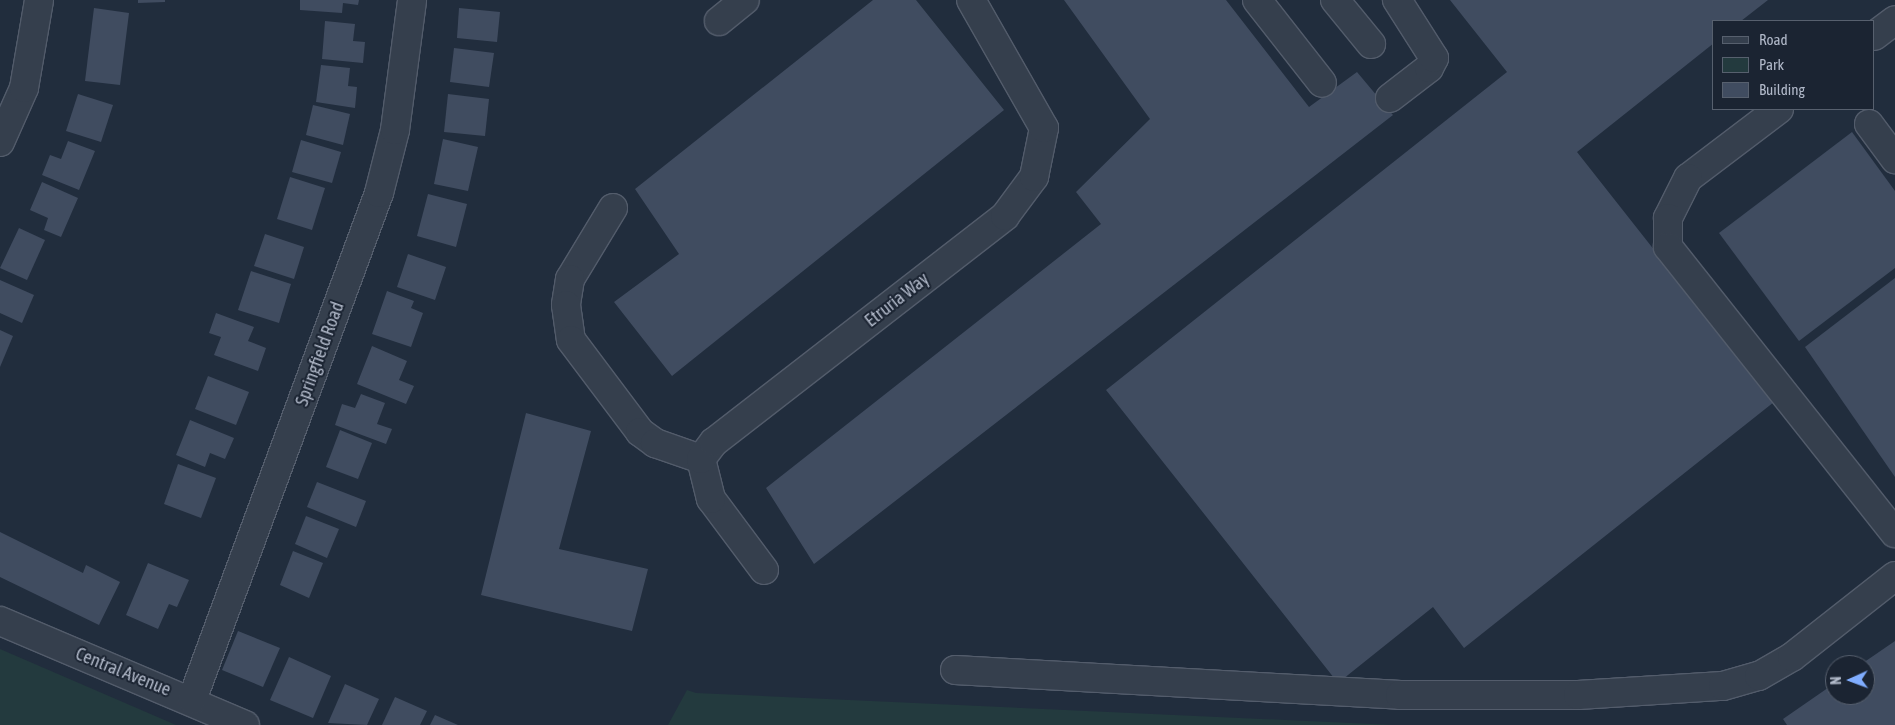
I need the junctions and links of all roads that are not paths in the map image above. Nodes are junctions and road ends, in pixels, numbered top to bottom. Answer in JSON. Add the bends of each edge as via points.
{"nodes":[{"id":1,"x":39,"y":0,"type":"edge"},
{"id":2,"x":412,"y":0,"type":"edge"},
{"id":3,"x":745,"y":0,"type":"edge"},
{"id":4,"x":971,"y":0,"type":"edge"},
{"id":5,"x":1257,"y":0,"type":"edge"},
{"id":6,"x":1335,"y":0,"type":"edge"},
{"id":7,"x":1397,"y":0,"type":"edge"},
{"id":8,"x":1895,"y":20,"type":"edge"},
{"id":9,"x":719,"y":21,"type":"dead end"},
{"id":10,"x":1875,"y":35,"type":"edge"},
{"id":11,"x":1370,"y":44,"type":"dead end"},
{"id":12,"x":1322,"y":83,"type":"dead end"},
{"id":13,"x":1390,"y":98,"type":"dead end"},
{"id":14,"x":1778,"y":110,"type":"edge"},
{"id":15,"x":1869,"y":124,"type":"dead end"},
{"id":16,"x":0,"y":142,"type":"edge"},
{"id":17,"x":1895,"y":159,"type":"edge"},
{"id":18,"x":614,"y":208,"type":"dead end"},
{"id":19,"x":701,"y":459,"type":"junction"},
{"id":20,"x":1895,"y":533,"type":"edge"},
{"id":21,"x":764,"y":570,"type":"dead end"},
{"id":22,"x":1891,"y":579,"type":"edge"},
{"id":23,"x":0,"y":622,"type":"edge"},
{"id":24,"x":956,"y":670,"type":"dead end"},
{"id":25,"x":192,"y":700,"type":"junction"},
{"id":26,"x":245,"y":725,"type":"edge"}],
"edges":[{"from":1,"to":16,"type":"street","via":[[24,88]]},
{"from":2,"to":25,"type":"street","name":"Springfield Road","via":[[395,130],[380,193]]},
{"from":3,"to":9,"type":"street"},
{"from":4,"to":19,"type":"street","name":"Etruria Way","via":[[1044,128],[1034,177],[1005,216],[714,442]]},
{"from":5,"to":12,"type":"street"},
{"from":6,"to":11,"type":"street"},
{"from":7,"to":13,"type":"street","via":[[1434,58],[1429,68]]},
{"from":8,"to":10,"type":"street"},
{"from":14,"to":20,"type":"street","via":[[1688,178],[1668,218],[1668,247]]},
{"from":15,"to":17,"type":"street"},
{"from":18,"to":19,"type":"street","via":[[570,280],[566,305],[571,340],[640,432],[655,443]]},
{"from":19,"to":21,"type":"street","via":[[711,499]]},
{"from":22,"to":24,"type":"street","via":[[1792,657],[1759,676],[1723,686],[1578,695],[1391,695]]},
{"from":23,"to":25,"type":"street","name":"Central Avenue"},
{"from":25,"to":26,"type":"street","name":"Central Avenue"}]}
